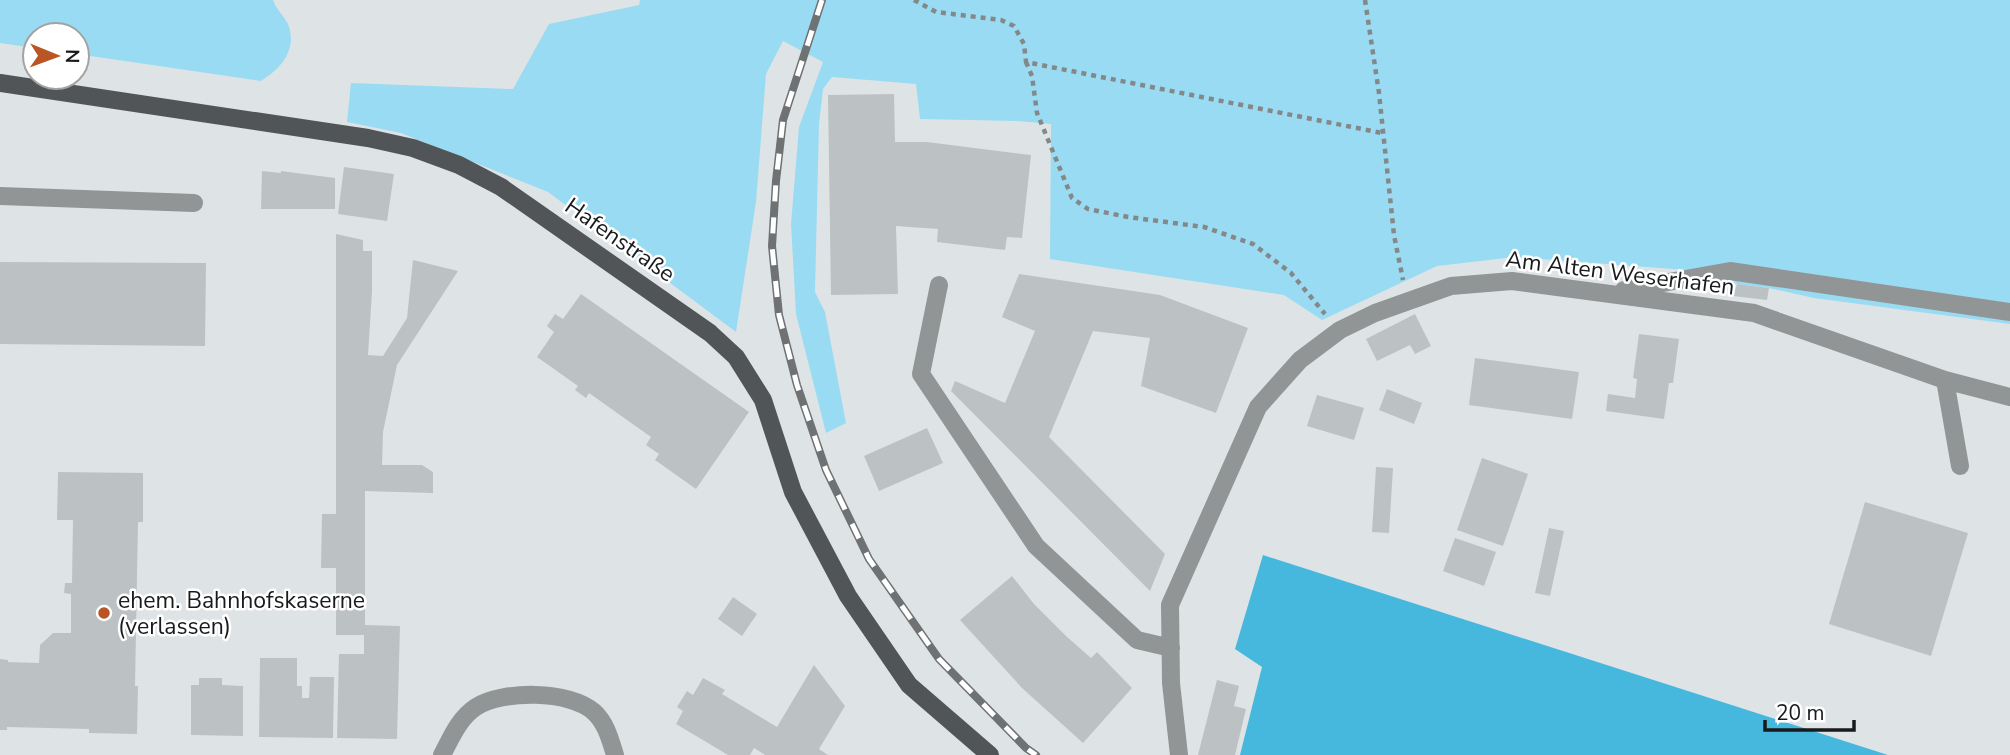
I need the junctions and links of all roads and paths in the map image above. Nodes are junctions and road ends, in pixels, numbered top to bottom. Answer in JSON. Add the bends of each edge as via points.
{"nodes":[{"id":1,"x":914,"y":0,"type":"edge"},
{"id":2,"x":1365,"y":0,"type":"edge"},
{"id":3,"x":1026,"y":62,"type":"junction"},
{"id":4,"x":0,"y":83,"type":"edge"},
{"id":5,"x":1382,"y":132,"type":"junction"},
{"id":6,"x":0,"y":196,"type":"edge"},
{"id":7,"x":194,"y":203,"type":"dead end"},
{"id":8,"x":939,"y":285,"type":"dead end"},
{"id":9,"x":1607,"y":294,"type":"junction"},
{"id":10,"x":1408,"y":302,"type":"junction"},
{"id":11,"x":2010,"y":312,"type":"edge"},
{"id":12,"x":1340,"y":330,"type":"junction"},
{"id":13,"x":1945,"y":380,"type":"junction"},
{"id":14,"x":2010,"y":397,"type":"edge"},
{"id":15,"x":1960,"y":466,"type":"dead end"},
{"id":16,"x":1171,"y":648,"type":"junction"},
{"id":17,"x":442,"y":755,"type":"edge"},
{"id":18,"x":614,"y":755,"type":"edge"},
{"id":19,"x":990,"y":755,"type":"edge"},
{"id":20,"x":1179,"y":755,"type":"edge"}],
"edges":[{"from":1,"to":3,"type":"path","via":[[936,12],[1001,20],[1014,26],[1024,44]]},
{"from":2,"to":5,"type":"path"},
{"from":3,"to":5,"type":"path"},
{"from":3,"to":12,"type":"path","via":[[1037,113],[1072,198],[1088,209],[1204,227],[1253,244],[1291,273]]},
{"from":4,"to":19,"type":"main road","name":"Hafenstraße","via":[[368,138],[460,164],[500,187],[710,333],[736,357],[763,400],[793,492],[848,596],[909,685]]},
{"from":5,"to":10,"type":"path","via":[[1394,235]]},
{"from":6,"to":7,"type":"street"},
{"from":8,"to":16,"type":"street","via":[[921,374],[1036,546],[1137,640]]},
{"from":9,"to":10,"type":"street","name":"Am Alten Weserhafen","via":[[1512,281],[1451,286]]},
{"from":9,"to":11,"type":"street","via":[[1730,271]]},
{"from":9,"to":13,"type":"street","name":"Am Alten Weserhafen","via":[[1754,313]]},
{"from":10,"to":12,"type":"street","name":"Am Alten Weserhafen"},
{"from":12,"to":16,"type":"street","name":"Am Alten Weserhafen","via":[[1300,360],[1258,407],[1170,605]]},
{"from":13,"to":14,"type":"street","name":"Am Alten Weserhafen"},
{"from":13,"to":15,"type":"street"},
{"from":16,"to":20,"type":"street","name":"Am Alten Weserhafen"},
{"from":17,"to":18,"type":"street","via":[[476,706],[513,694],[583,704],[601,720]]}]}
